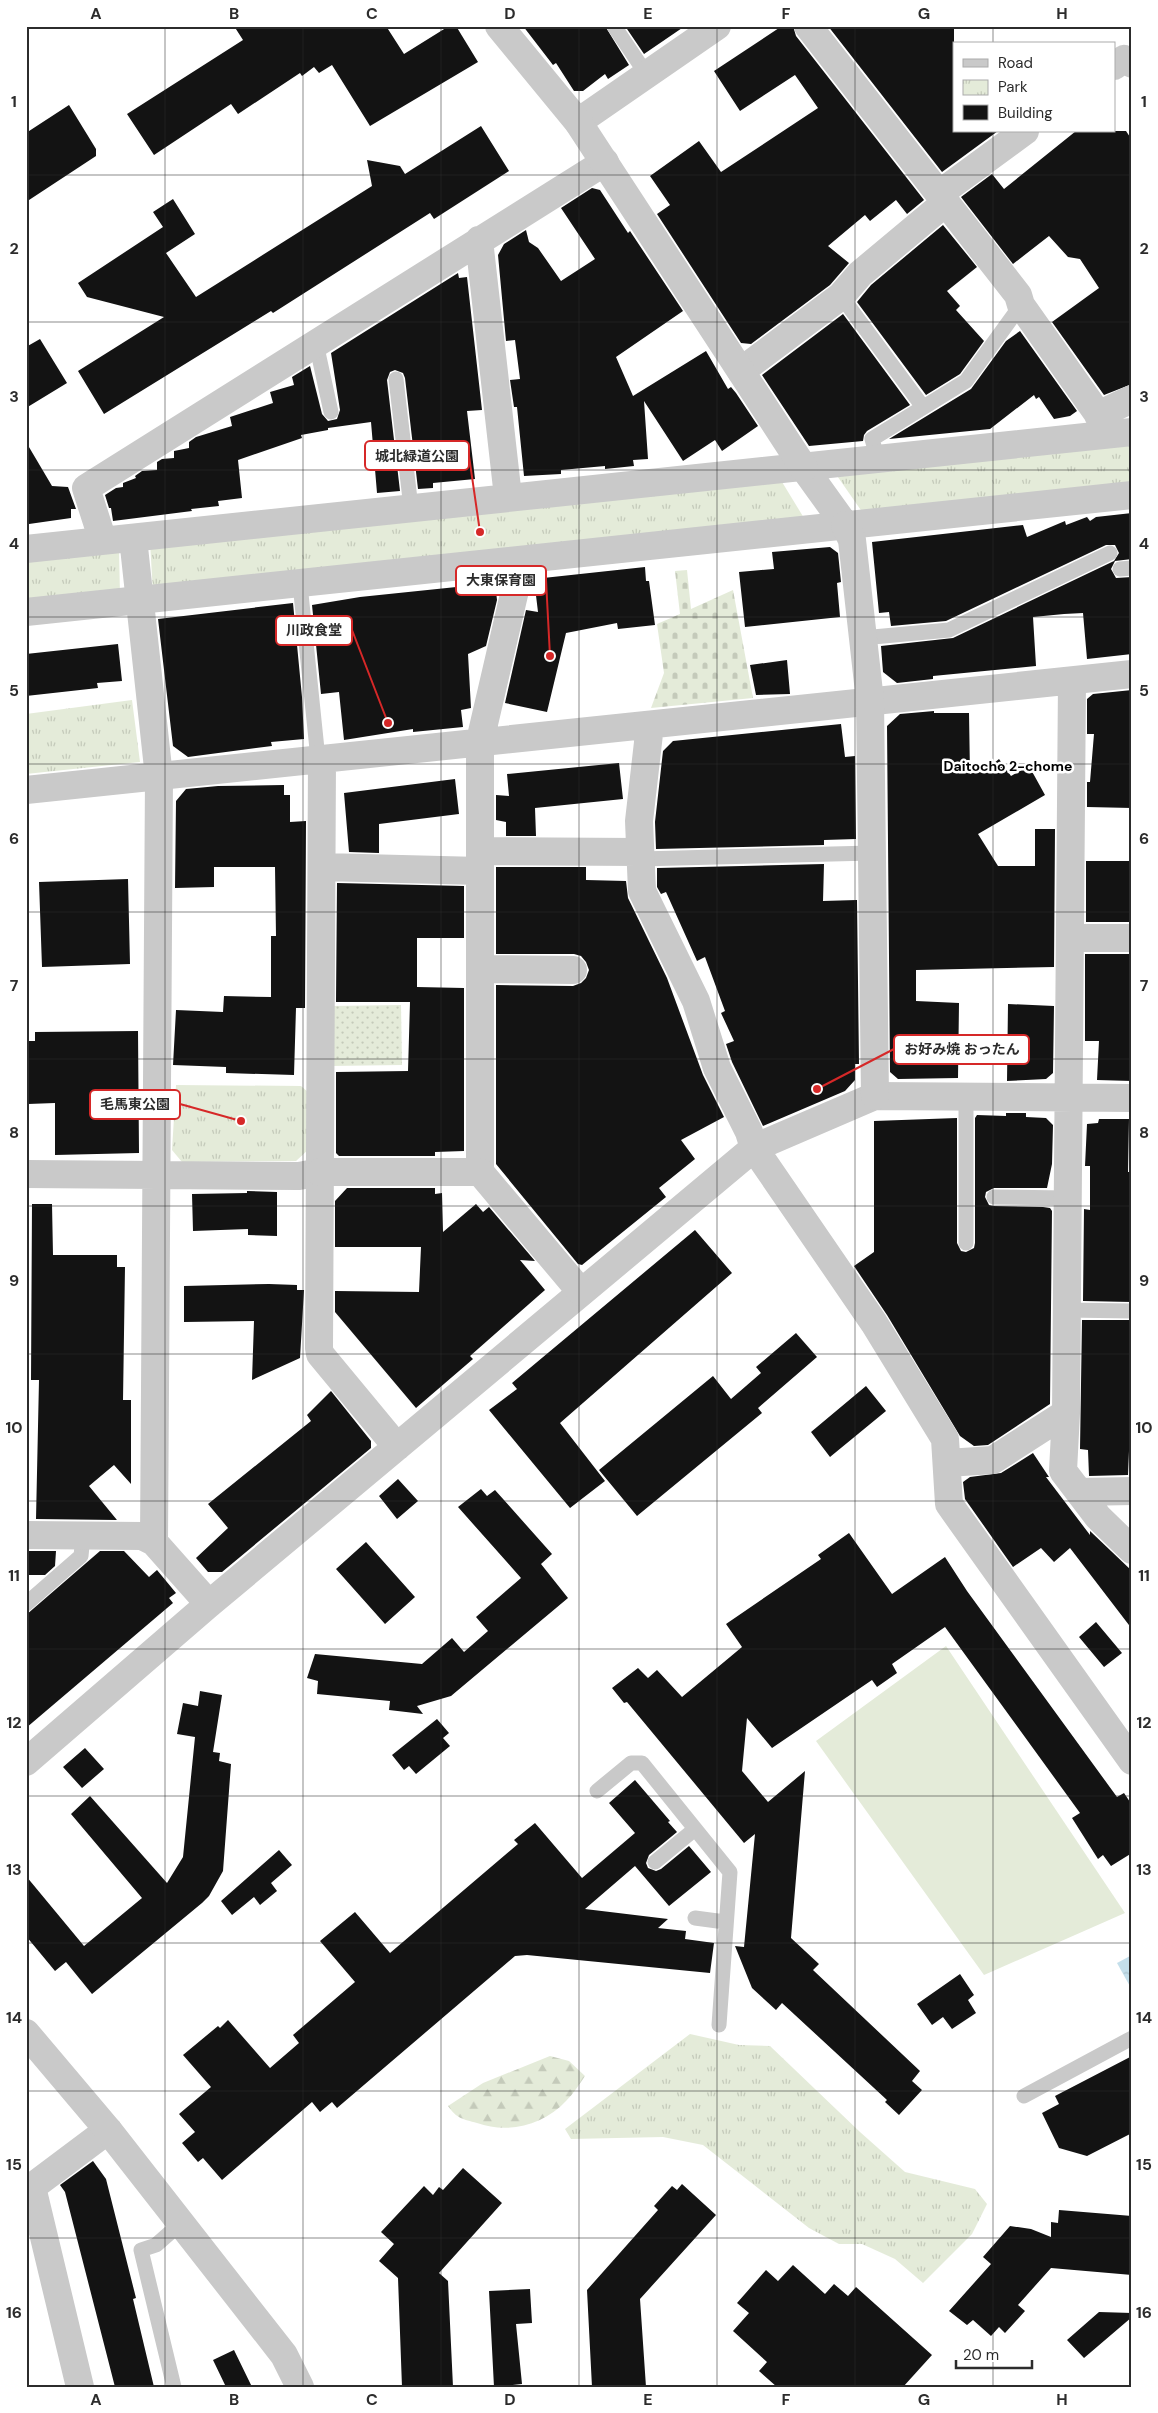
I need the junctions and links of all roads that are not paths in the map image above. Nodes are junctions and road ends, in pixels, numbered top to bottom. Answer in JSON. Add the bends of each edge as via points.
{"nodes":[{"id":1,"x":499,"y":26,"type":"edge"},
{"id":2,"x":614,"y":26,"type":"edge"},
{"id":3,"x":808,"y":26,"type":"edge"},
{"id":4,"x":711,"y":28,"type":"edge"},
{"id":5,"x":1132,"y":64,"type":"edge"},
{"id":6,"x":1116,"y":65,"type":"edge"},
{"id":7,"x":647,"y":75,"type":"junction"},
{"id":8,"x":578,"y":122,"type":"junction"},
{"id":9,"x":1024,"y":132,"type":"edge"},
{"id":10,"x":605,"y":162,"type":"junction"},
{"id":11,"x":942,"y":198,"type":"junction"},
{"id":12,"x":479,"y":240,"type":"junction"},
{"id":13,"x":842,"y":296,"type":"junction"},
{"id":14,"x":1022,"y":305,"type":"junction"},
{"id":15,"x":316,"y":343,"type":"junction"},
{"id":16,"x":741,"y":371,"type":"junction"},
{"id":17,"x":396,"y":379,"type":"dead end"},
{"id":18,"x":1132,"y":399,"type":"edge"},
{"id":19,"x":923,"y":407,"type":"junction"},
{"id":20,"x":331,"y":412,"type":"dead end"},
{"id":21,"x":1114,"y":427,"type":"edge"},
{"id":22,"x":878,"y":460,"type":"junction"},
{"id":23,"x":804,"y":468,"type":"junction"},
{"id":24,"x":1132,"y":495,"type":"edge"},
{"id":25,"x":508,"y":497,"type":"junction"},
{"id":26,"x":411,"y":508,"type":"junction"},
{"id":27,"x":845,"y":525,"type":"junction"},
{"id":28,"x":133,"y":538,"type":"junction"},
{"id":29,"x":103,"y":540,"type":"junction"},
{"id":30,"x":26,"y":549,"type":"edge"},
{"id":31,"x":1110,"y":553,"type":"dead end"},
{"id":32,"x":522,"y":560,"type":"junction"},
{"id":33,"x":300,"y":584,"type":"junction"},
{"id":34,"x":139,"y":600,"type":"junction"},
{"id":35,"x":26,"y":612,"type":"edge"},
{"id":36,"x":862,"y":638,"type":"junction"},
{"id":37,"x":1132,"y":674,"type":"edge"},
{"id":38,"x":1072,"y":681,"type":"junction"},
{"id":39,"x":870,"y":701,"type":"junction"},
{"id":40,"x":650,"y":725,"type":"junction"},
{"id":41,"x":480,"y":741,"type":"junction"},
{"id":42,"x":320,"y":759,"type":"junction"},
{"id":43,"x":159,"y":777,"type":"junction"},
{"id":44,"x":26,"y":790,"type":"edge"},
{"id":45,"x":872,"y":853,"type":"junction"},
{"id":46,"x":640,"y":855,"type":"junction"},
{"id":47,"x":480,"y":861,"type":"junction"},
{"id":48,"x":323,"y":867,"type":"junction"},
{"id":49,"x":1070,"y":938,"type":"junction"},
{"id":50,"x":1132,"y":938,"type":"edge"},
{"id":51,"x":480,"y":969,"type":"junction"},
{"id":52,"x":573,"y":970,"type":"dead end"},
{"id":53,"x":875,"y":1096,"type":"junction"},
{"id":54,"x":966,"y":1097,"type":"junction"},
{"id":55,"x":1068,"y":1097,"type":"junction"},
{"id":56,"x":1132,"y":1098,"type":"edge"},
{"id":57,"x":754,"y":1148,"type":"junction"},
{"id":58,"x":320,"y":1172,"type":"junction"},
{"id":59,"x":480,"y":1172,"type":"junction"},
{"id":60,"x":26,"y":1174,"type":"edge"},
{"id":61,"x":157,"y":1175,"type":"junction"},
{"id":62,"x":994,"y":1197,"type":"dead end"},
{"id":63,"x":1067,"y":1198,"type":"junction"},
{"id":64,"x":966,"y":1243,"type":"dead end"},
{"id":65,"x":581,"y":1292,"type":"junction"},
{"id":66,"x":1067,"y":1310,"type":"junction"},
{"id":67,"x":1132,"y":1311,"type":"edge"},
{"id":68,"x":1066,"y":1413,"type":"junction"},
{"id":69,"x":397,"y":1447,"type":"junction"},
{"id":70,"x":947,"y":1463,"type":"junction"},
{"id":71,"x":1079,"y":1492,"type":"junction"},
{"id":72,"x":1132,"y":1492,"type":"edge"},
{"id":73,"x":26,"y":1535,"type":"edge"},
{"id":74,"x":83,"y":1536,"type":"junction"},
{"id":75,"x":154,"y":1542,"type":"junction"},
{"id":76,"x":1132,"y":1550,"type":"edge"},
{"id":77,"x":26,"y":1604,"type":"edge"},
{"id":78,"x":209,"y":1604,"type":"junction"},
{"id":79,"x":1132,"y":1761,"type":"edge"},
{"id":80,"x":26,"y":1762,"type":"edge"},
{"id":81,"x":597,"y":1791,"type":"dead end"},
{"id":82,"x":695,"y":1829,"type":"junction"},
{"id":83,"x":655,"y":1862,"type":"dead end"},
{"id":84,"x":695,"y":1918,"type":"dead end"},
{"id":85,"x":725,"y":1922,"type":"junction"},
{"id":86,"x":719,"y":2025,"type":"dead end"},
{"id":87,"x":26,"y":2032,"type":"edge"},
{"id":88,"x":1132,"y":2038,"type":"edge"},
{"id":89,"x":1024,"y":2096,"type":"dead end"},
{"id":90,"x":108,"y":2130,"type":"junction"},
{"id":91,"x":29,"y":2187,"type":"edge"},
{"id":92,"x":181,"y":2223,"type":"junction"},
{"id":93,"x":80,"y":2387,"type":"edge"},
{"id":94,"x":174,"y":2387,"type":"edge"},
{"id":95,"x":300,"y":2387,"type":"edge"}],
"edges":[{"from":1,"to":8,"type":"street"},
{"from":2,"to":7,"type":"lane"},
{"from":3,"to":11,"type":"street"},
{"from":4,"to":7,"type":"street"},
{"from":5,"to":6,"type":"street","via":[[1124,59]]},
{"from":7,"to":8,"type":"street"},
{"from":8,"to":10,"type":"street"},
{"from":9,"to":11,"type":"street"},
{"from":10,"to":12,"type":"street"},
{"from":10,"to":16,"type":"street"},
{"from":11,"to":13,"type":"street","via":[[860,274]]},
{"from":11,"to":14,"type":"street","via":[[1018,295]]},
{"from":12,"to":15,"type":"street"},
{"from":12,"to":25,"type":"street"},
{"from":13,"to":16,"type":"street"},
{"from":13,"to":19,"type":"lane"},
{"from":14,"to":19,"type":"lane","via":[[966,381]]},
{"from":14,"to":21,"type":"street"},
{"from":15,"to":20,"type":"lane"},
{"from":15,"to":29,"type":"street","via":[[86,488]]},
{"from":16,"to":23,"type":"street"},
{"from":17,"to":26,"type":"lane"},
{"from":18,"to":21,"type":"street"},
{"from":19,"to":22,"type":"lane","via":[[872,439]]},
{"from":21,"to":22,"type":"street"},
{"from":22,"to":23,"type":"street"},
{"from":23,"to":25,"type":"street"},
{"from":23,"to":27,"type":"street"},
{"from":24,"to":27,"type":"street"},
{"from":25,"to":26,"type":"street"},
{"from":26,"to":28,"type":"street"},
{"from":27,"to":32,"type":"street"},
{"from":27,"to":36,"type":"street","via":[[852,540]]},
{"from":28,"to":29,"type":"street"},
{"from":28,"to":34,"type":"street"},
{"from":29,"to":30,"type":"street"},
{"from":31,"to":36,"type":"lane","via":[[949,630]]},
{"from":32,"to":33,"type":"street"},
{"from":32,"to":41,"type":"street"},
{"from":33,"to":34,"type":"street"},
{"from":33,"to":42,"type":"lane"},
{"from":34,"to":35,"type":"street"},
{"from":34,"to":43,"type":"street"},
{"from":36,"to":39,"type":"street"},
{"from":37,"to":38,"type":"street"},
{"from":38,"to":39,"type":"street"},
{"from":38,"to":49,"type":"street"},
{"from":39,"to":40,"type":"street"},
{"from":39,"to":45,"type":"street"},
{"from":40,"to":41,"type":"street"},
{"from":40,"to":46,"type":"street","via":[[639,822]]},
{"from":41,"to":42,"type":"street"},
{"from":41,"to":47,"type":"street"},
{"from":42,"to":43,"type":"street"},
{"from":42,"to":48,"type":"street"},
{"from":43,"to":44,"type":"street"},
{"from":43,"to":61,"type":"street"},
{"from":45,"to":46,"type":"lane"},
{"from":45,"to":53,"type":"street"},
{"from":46,"to":47,"type":"street"},
{"from":46,"to":57,"type":"street","via":[[642,891],[696,1001],[717,1068]]},
{"from":47,"to":48,"type":"street"},
{"from":47,"to":51,"type":"street"},
{"from":48,"to":58,"type":"street"},
{"from":49,"to":50,"type":"street"},
{"from":49,"to":55,"type":"street"},
{"from":51,"to":52,"type":"street"},
{"from":51,"to":59,"type":"street"},
{"from":53,"to":54,"type":"street"},
{"from":53,"to":57,"type":"street"},
{"from":54,"to":55,"type":"street"},
{"from":54,"to":64,"type":"lane"},
{"from":55,"to":56,"type":"street"},
{"from":55,"to":63,"type":"street"},
{"from":57,"to":65,"type":"street"},
{"from":57,"to":70,"type":"street","via":[[874,1323],[945,1439]]},
{"from":58,"to":59,"type":"street"},
{"from":58,"to":61,"type":"street","via":[[299,1176]]},
{"from":58,"to":69,"type":"street","via":[[320,1354]]},
{"from":59,"to":65,"type":"street"},
{"from":60,"to":61,"type":"street"},
{"from":61,"to":75,"type":"street"},
{"from":62,"to":63,"type":"lane"},
{"from":63,"to":66,"type":"street"},
{"from":65,"to":69,"type":"street"},
{"from":66,"to":67,"type":"lane"},
{"from":66,"to":68,"type":"street"},
{"from":68,"to":70,"type":"street","via":[[994,1460]]},
{"from":68,"to":71,"type":"street","via":[[1063,1471]]},
{"from":69,"to":78,"type":"street"},
{"from":70,"to":79,"type":"street","via":[[949,1504]]},
{"from":71,"to":72,"type":"street"},
{"from":71,"to":76,"type":"street","via":[[1098,1517]]},
{"from":73,"to":74,"type":"street"},
{"from":74,"to":75,"type":"street","via":[[142,1536]]},
{"from":74,"to":77,"type":"lane","via":[[81,1556]]},
{"from":75,"to":78,"type":"street"},
{"from":78,"to":80,"type":"street"},
{"from":81,"to":82,"type":"lane","via":[[631,1763],[642,1763]]},
{"from":82,"to":83,"type":"lane"},
{"from":82,"to":85,"type":"lane","via":[[730,1872]]},
{"from":84,"to":85,"type":"lane"},
{"from":85,"to":86,"type":"lane"},
{"from":87,"to":90,"type":"street"},
{"from":88,"to":89,"type":"lane"},
{"from":90,"to":91,"type":"street"},
{"from":90,"to":92,"type":"street"},
{"from":91,"to":93,"type":"street"},
{"from":92,"to":94,"type":"lane","via":[[156,2246],[141,2250]]},
{"from":92,"to":95,"type":"street","via":[[284,2355]]}]}
